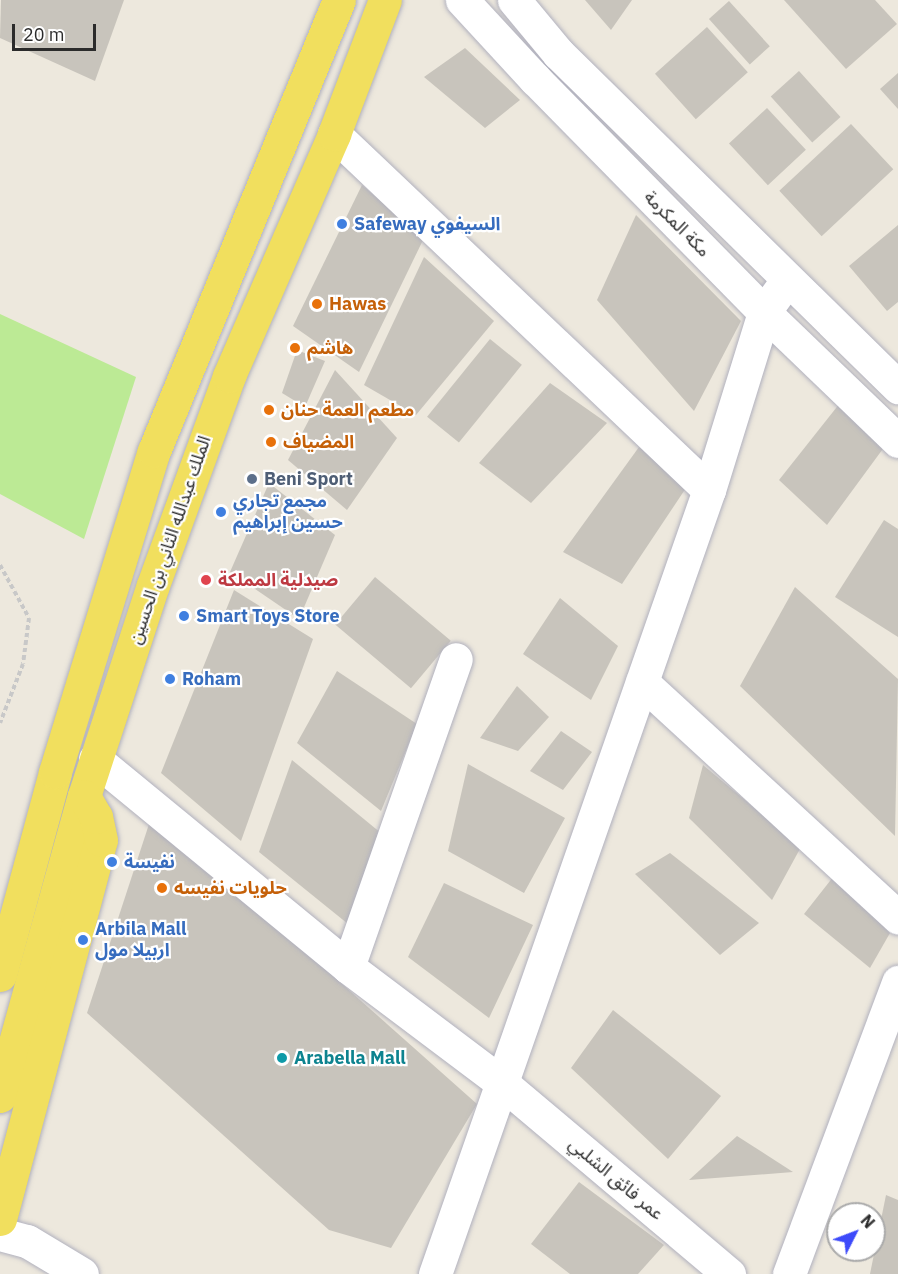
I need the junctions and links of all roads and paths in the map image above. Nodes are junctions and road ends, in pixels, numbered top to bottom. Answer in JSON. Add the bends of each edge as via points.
{"nodes":[{"id":1,"x":339,"y":0,"type":"edge"},
{"id":2,"x":385,"y":0,"type":"edge"},
{"id":3,"x":462,"y":0,"type":"edge"},
{"id":4,"x":514,"y":0,"type":"edge"},
{"id":5,"x":558,"y":53,"type":"junction"},
{"id":6,"x":535,"y":80,"type":"junction"},
{"id":7,"x":334,"y":134,"type":"junction"},
{"id":8,"x":787,"y":280,"type":"junction"},
{"id":9,"x":764,"y":312,"type":"junction"},
{"id":10,"x":898,"y":387,"type":"edge"},
{"id":11,"x":898,"y":441,"type":"edge"},
{"id":12,"x":709,"y":490,"type":"junction"},
{"id":13,"x":0,"y":565,"type":"edge"},
{"id":14,"x":456,"y":659,"type":"dead end"},
{"id":15,"x":642,"y":682,"type":"junction"},
{"id":16,"x":0,"y":723,"type":"edge"},
{"id":17,"x":95,"y":759,"type":"junction"},
{"id":18,"x":84,"y":796,"type":"junction"},
{"id":19,"x":898,"y":917,"type":"edge"},
{"id":20,"x":348,"y":967,"type":"junction"},
{"id":21,"x":0,"y":975,"type":"edge"},
{"id":22,"x":898,"y":982,"type":"edge"},
{"id":23,"x":502,"y":1083,"type":"junction"},
{"id":24,"x":0,"y":1096,"type":"edge"},
{"id":25,"x":0,"y":1219,"type":"edge"},
{"id":26,"x":0,"y":1234,"type":"edge"},
{"id":27,"x":82,"y":1274,"type":"edge"},
{"id":28,"x":435,"y":1274,"type":"edge"},
{"id":29,"x":729,"y":1274,"type":"edge"},
{"id":30,"x":789,"y":1274,"type":"edge"}],
"edges":[{"from":1,"to":21,"type":"main road","via":[[154,451],[55,772]]},
{"from":2,"to":7,"type":"main road","name":"الملك عبدالله الثاني بن الحسين"},
{"from":3,"to":6,"type":"street","name":"مكة المكرمة"},
{"from":4,"to":5,"type":"street","name":"مكة المكرمة"},
{"from":5,"to":6,"type":"street"},
{"from":5,"to":8,"type":"street","name":"مكة المكرمة"},
{"from":6,"to":9,"type":"street","name":"مكة المكرمة"},
{"from":7,"to":12,"type":"street"},
{"from":7,"to":17,"type":"main road","name":"الملك عبدالله الثاني بن الحسين","via":[[229,376]]},
{"from":8,"to":9,"type":"street"},
{"from":8,"to":10,"type":"street","name":"مكة المكرمة"},
{"from":9,"to":11,"type":"street","name":"مكة المكرمة"},
{"from":9,"to":12,"type":"street"},
{"from":12,"to":15,"type":"street"},
{"from":13,"to":16,"type":"path","via":[[29,618],[23,664]]},
{"from":14,"to":20,"type":"street"},
{"from":15,"to":19,"type":"street"},
{"from":15,"to":23,"type":"street"},
{"from":17,"to":18,"type":"main road","name":"الملك عبدالله الثاني بن الحسين"},
{"from":17,"to":20,"type":"street","name":"عمر فائق الشلبي"},
{"from":18,"to":24,"type":"main road","name":"الملك عبدالله الثاني بن الحسين"},
{"from":18,"to":25,"type":"main road","via":[[96,817],[101,840]]},
{"from":20,"to":23,"type":"street","name":"عمر فائق الشلبي"},
{"from":22,"to":30,"type":"street"},
{"from":23,"to":28,"type":"street"},
{"from":23,"to":29,"type":"street","name":"عمر فائق الشلبي"},
{"from":26,"to":27,"type":"street","via":[[27,1241]]}]}
